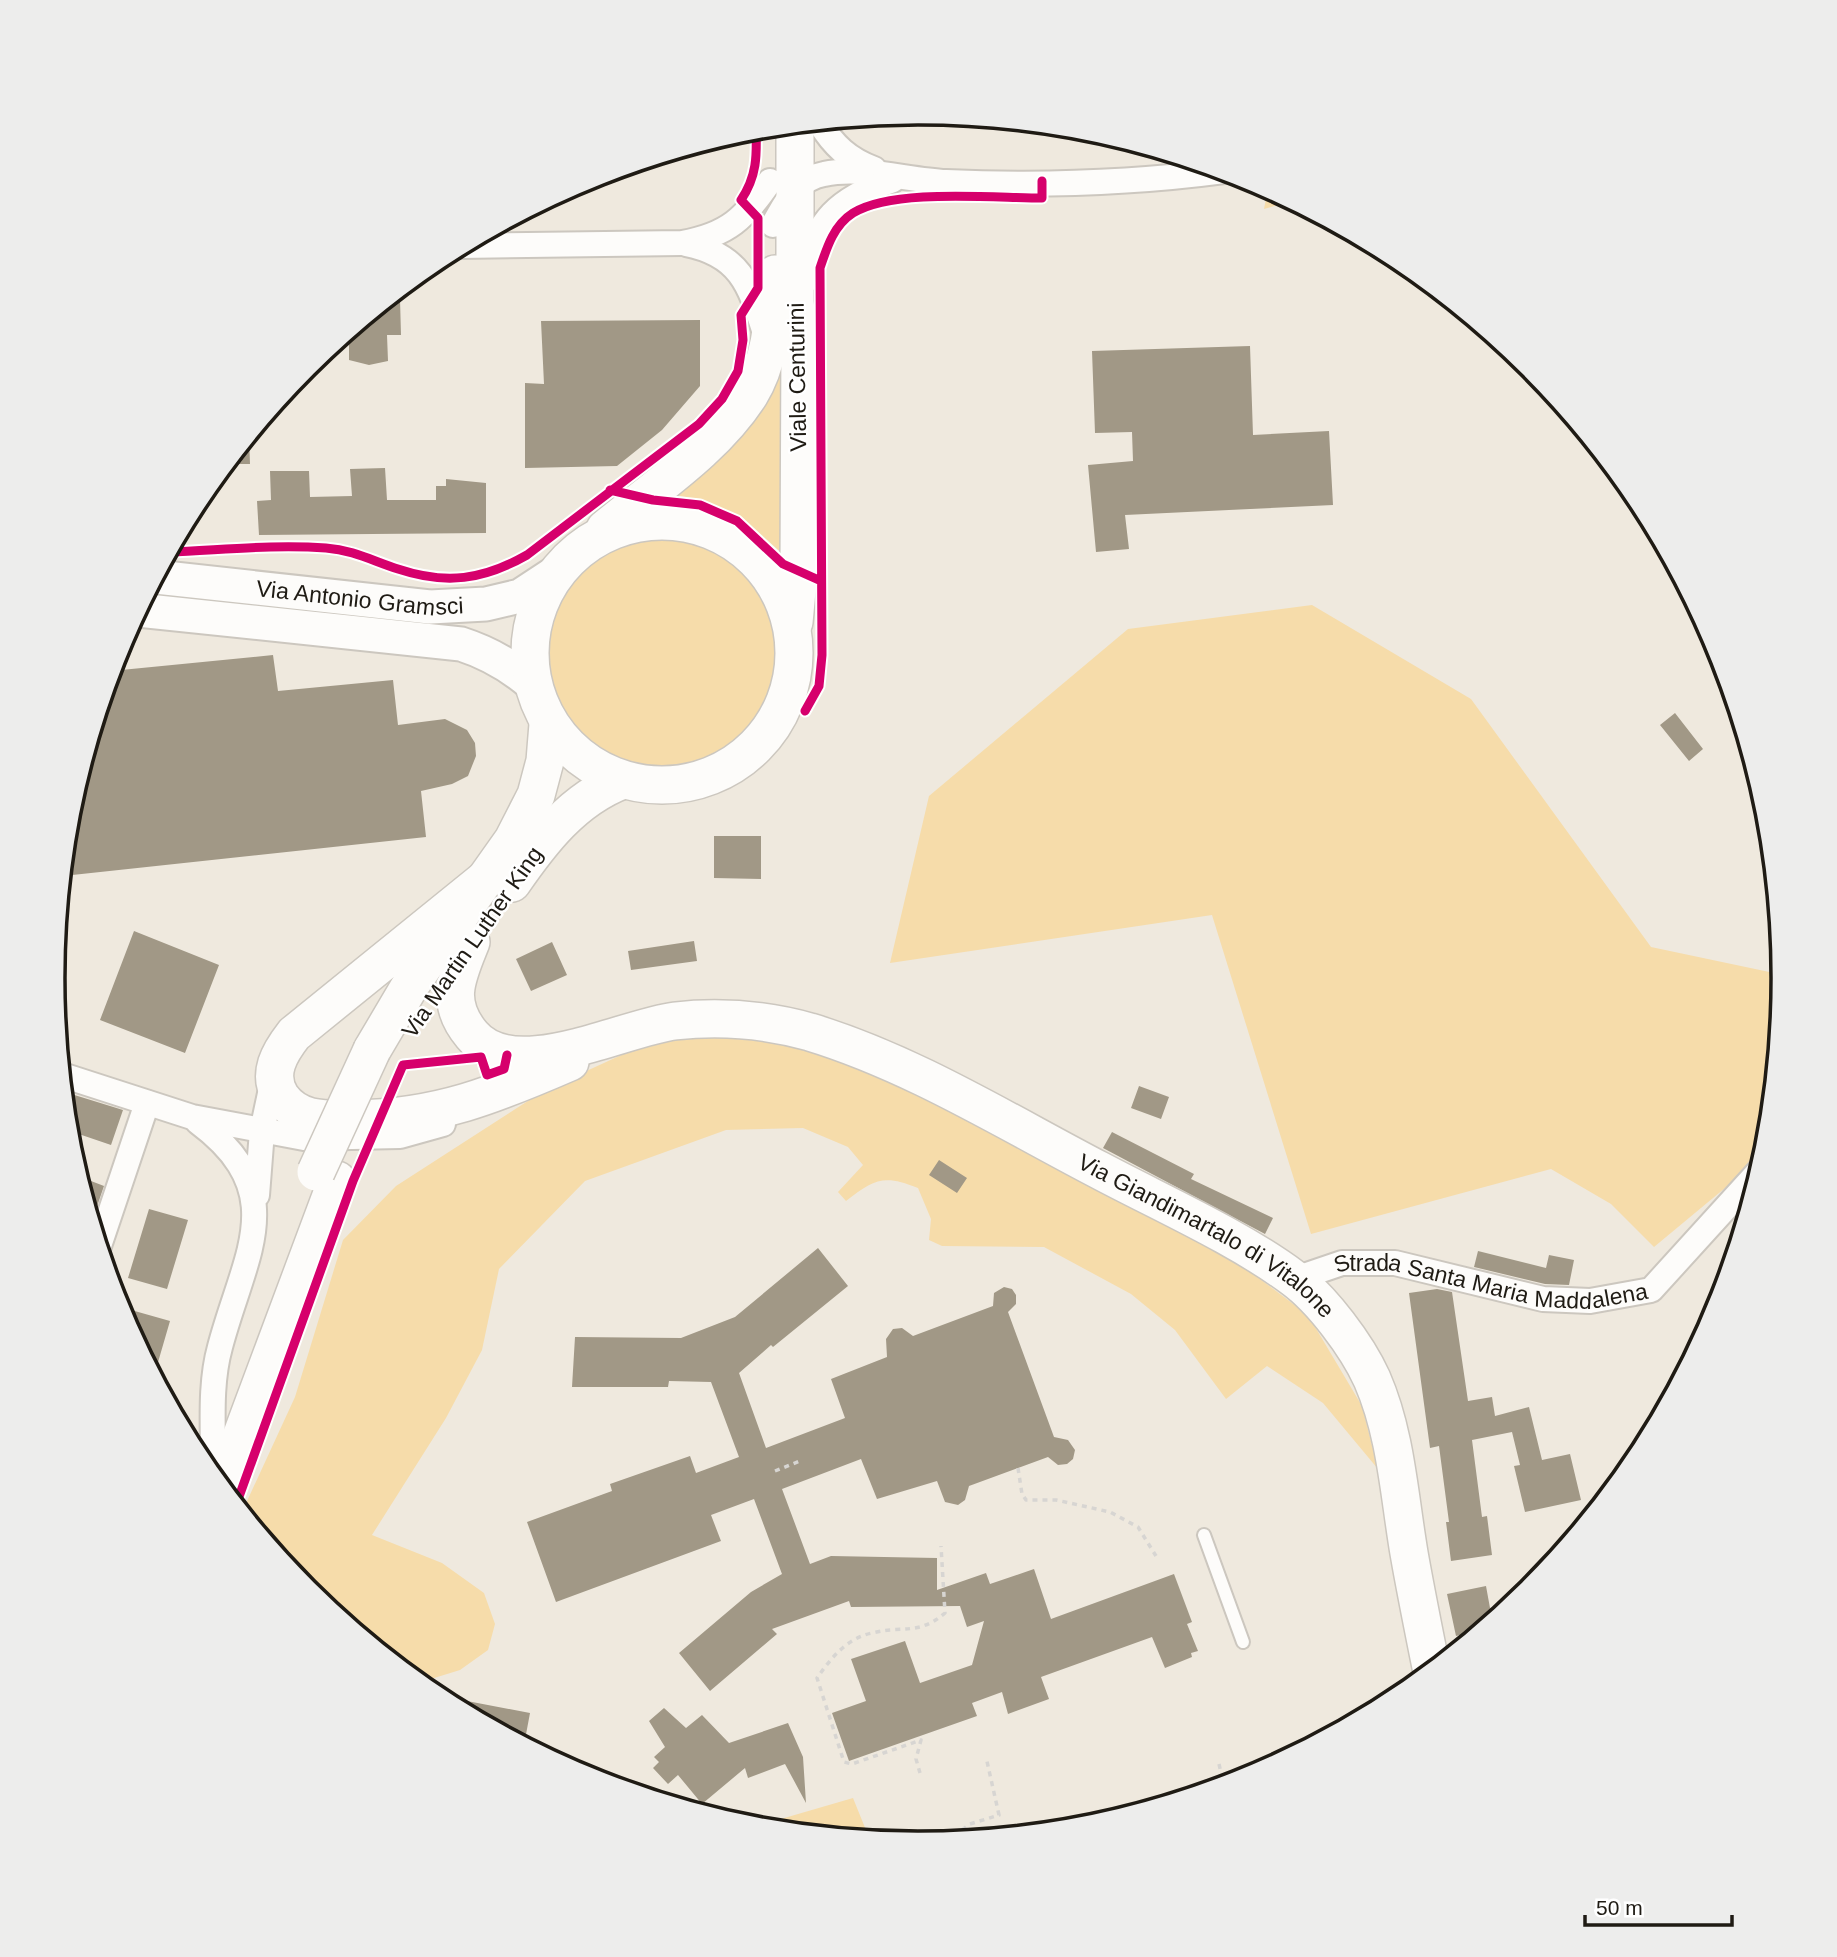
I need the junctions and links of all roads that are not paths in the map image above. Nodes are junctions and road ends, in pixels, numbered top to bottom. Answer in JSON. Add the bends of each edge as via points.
{"nodes":[{"id":1,"x":824,"y":130,"type":"edge"},
{"id":2,"x":792,"y":134,"type":"edge"},
{"id":3,"x":773,"y":138,"type":"edge"},
{"id":4,"x":1203,"y":174,"type":"edge"},
{"id":5,"x":897,"y":178,"type":"junction"},
{"id":6,"x":782,"y":185,"type":"junction"},
{"id":7,"x":682,"y":243,"type":"junction"},
{"id":8,"x":481,"y":246,"type":"edge"},
{"id":9,"x":784,"y":343,"type":"junction"},
{"id":10,"x":590,"y":541,"type":"junction"},
{"id":11,"x":555,"y":573,"type":"junction"},
{"id":12,"x":165,"y":578,"type":"edge"},
{"id":13,"x":148,"y":611,"type":"edge"},
{"id":14,"x":793,"y":630,"type":"junction"},
{"id":15,"x":532,"y":684,"type":"junction"},
{"id":16,"x":548,"y":724,"type":"junction"},
{"id":17,"x":623,"y":780,"type":"junction"},
{"id":18,"x":483,"y":881,"type":"junction"},
{"id":19,"x":471,"y":942,"type":"junction"},
{"id":20,"x":733,"y":1019,"type":"junction"},
{"id":21,"x":381,"y":1055,"type":"junction"},
{"id":22,"x":274,"y":1075,"type":"junction"},
{"id":23,"x":71,"y":1078,"type":"edge"},
{"id":24,"x":525,"y":1082,"type":"junction"},
{"id":25,"x":147,"y":1103,"type":"junction"},
{"id":26,"x":192,"y":1117,"type":"junction"},
{"id":27,"x":262,"y":1131,"type":"junction"},
{"id":28,"x":1746,"y":1185,"type":"edge"},
{"id":29,"x":256,"y":1210,"type":"junction"},
{"id":30,"x":104,"y":1232,"type":"edge"},
{"id":31,"x":1295,"y":1279,"type":"junction"},
{"id":32,"x":214,"y":1460,"type":"edge"},
{"id":33,"x":217,"y":1465,"type":"edge"},
{"id":34,"x":1204,"y":1535,"type":"dead end"},
{"id":35,"x":1243,"y":1642,"type":"dead end"},
{"id":36,"x":1430,"y":1662,"type":"edge"}],
"edges":[{"from":1,"to":5,"type":"street","via":[[853,161]]},
{"from":2,"to":6,"type":"main road","name":"Viale Centurini"},
{"from":3,"to":6,"type":"main road","name":"Viale Centurini"},
{"from":4,"to":5,"type":"street","via":[[1154,180],[948,182]]},
{"from":5,"to":6,"type":"street","via":[[851,172]]},
{"from":5,"to":9,"type":"street","via":[[840,204],[820,229],[809,262],[807,306]]},
{"from":6,"to":7,"type":"street","via":[[733,226],[707,239]]},
{"from":6,"to":9,"type":"main road","name":"Viale Centurini","via":[[774,225],[775,296]]},
{"from":6,"to":9,"type":"main road","name":"Viale Centurini","via":[[794,302]]},
{"from":7,"to":8,"type":"street"},
{"from":7,"to":9,"type":"street","via":[[727,258]]},
{"from":9,"to":10,"type":"main road","name":"Viale Centurini","via":[[722,430]]},
{"from":9,"to":14,"type":"main road","name":"Viale Centurini","via":[[799,570]]},
{"from":10,"to":11,"type":"main road","name":"Viale Centurini"},
{"from":10,"to":14,"type":"main road","via":[[630,524],[673,521],[716,531],[752,555],[778,589]]},
{"from":11,"to":12,"type":"street","name":"Via Antonio Gramsci","via":[[520,596],[486,604],[430,607]]},
{"from":11,"to":15,"type":"main road","name":"Viale Centurini","via":[[536,607],[528,645]]},
{"from":13,"to":15,"type":"street","name":"Via Antonio Gramsci","via":[[461,644],[511,666]]},
{"from":14,"to":17,"type":"main road","via":[[792,681],[779,716],[757,746],[727,769],[694,782],[658,786]]},
{"from":15,"to":16,"type":"main road","name":"Viale Centurini"},
{"from":16,"to":17,"type":"main road","via":[[593,767]]},
{"from":16,"to":18,"type":"main road","name":"Via Martin Luther King","via":[[537,795],[513,840]]},
{"from":17,"to":19,"type":"main road","name":"Via Martin Luther King","via":[[570,811],[536,848]]},
{"from":18,"to":21,"type":"main road","name":"Via Martin Luther King","via":[[411,984]]},
{"from":18,"to":22,"type":"main road","via":[[294,1034],[279,1053]]},
{"from":19,"to":20,"type":"main road","via":[[455,983],[456,1006],[464,1026],[478,1042],[497,1053],[535,1056],[676,1021]]},
{"from":19,"to":21,"type":"main road","name":"Via Martin Luther King"},
{"from":20,"to":24,"type":"main road","via":[[579,1058]]},
{"from":20,"to":31,"type":"main road","name":"Via Giandimartalo di Vitalone","via":[[806,1031],[924,1078],[1211,1229]]},
{"from":21,"to":33,"type":"main road","name":"Via Martin Luther King","bridge":true,"via":[[327,1176]]},
{"from":22,"to":24,"type":"main road","via":[[279,1094],[293,1110],[314,1119],[398,1119],[446,1110]]},
{"from":22,"to":27,"type":"street"},
{"from":23,"to":25,"type":"street"},
{"from":24,"to":27,"type":"street","via":[[449,1122],[400,1136],[304,1138]]},
{"from":25,"to":26,"type":"street"},
{"from":25,"to":30,"type":"street"},
{"from":26,"to":27,"type":"street"},
{"from":26,"to":29,"type":"street","via":[[226,1143],[246,1173]]},
{"from":27,"to":29,"type":"street"},
{"from":28,"to":31,"type":"street","name":"Strada Santa Maria Maddalena","via":[[1651,1290],[1590,1301],[1543,1299],[1395,1263],[1342,1263]]},
{"from":29,"to":32,"type":"street","via":[[253,1240],[219,1349],[214,1382]]},
{"from":31,"to":36,"type":"main road","name":"Via Giandimartalo di Vitalone","via":[[1339,1326],[1371,1378],[1397,1461]]},
{"from":34,"to":35,"type":"lane"}]}
